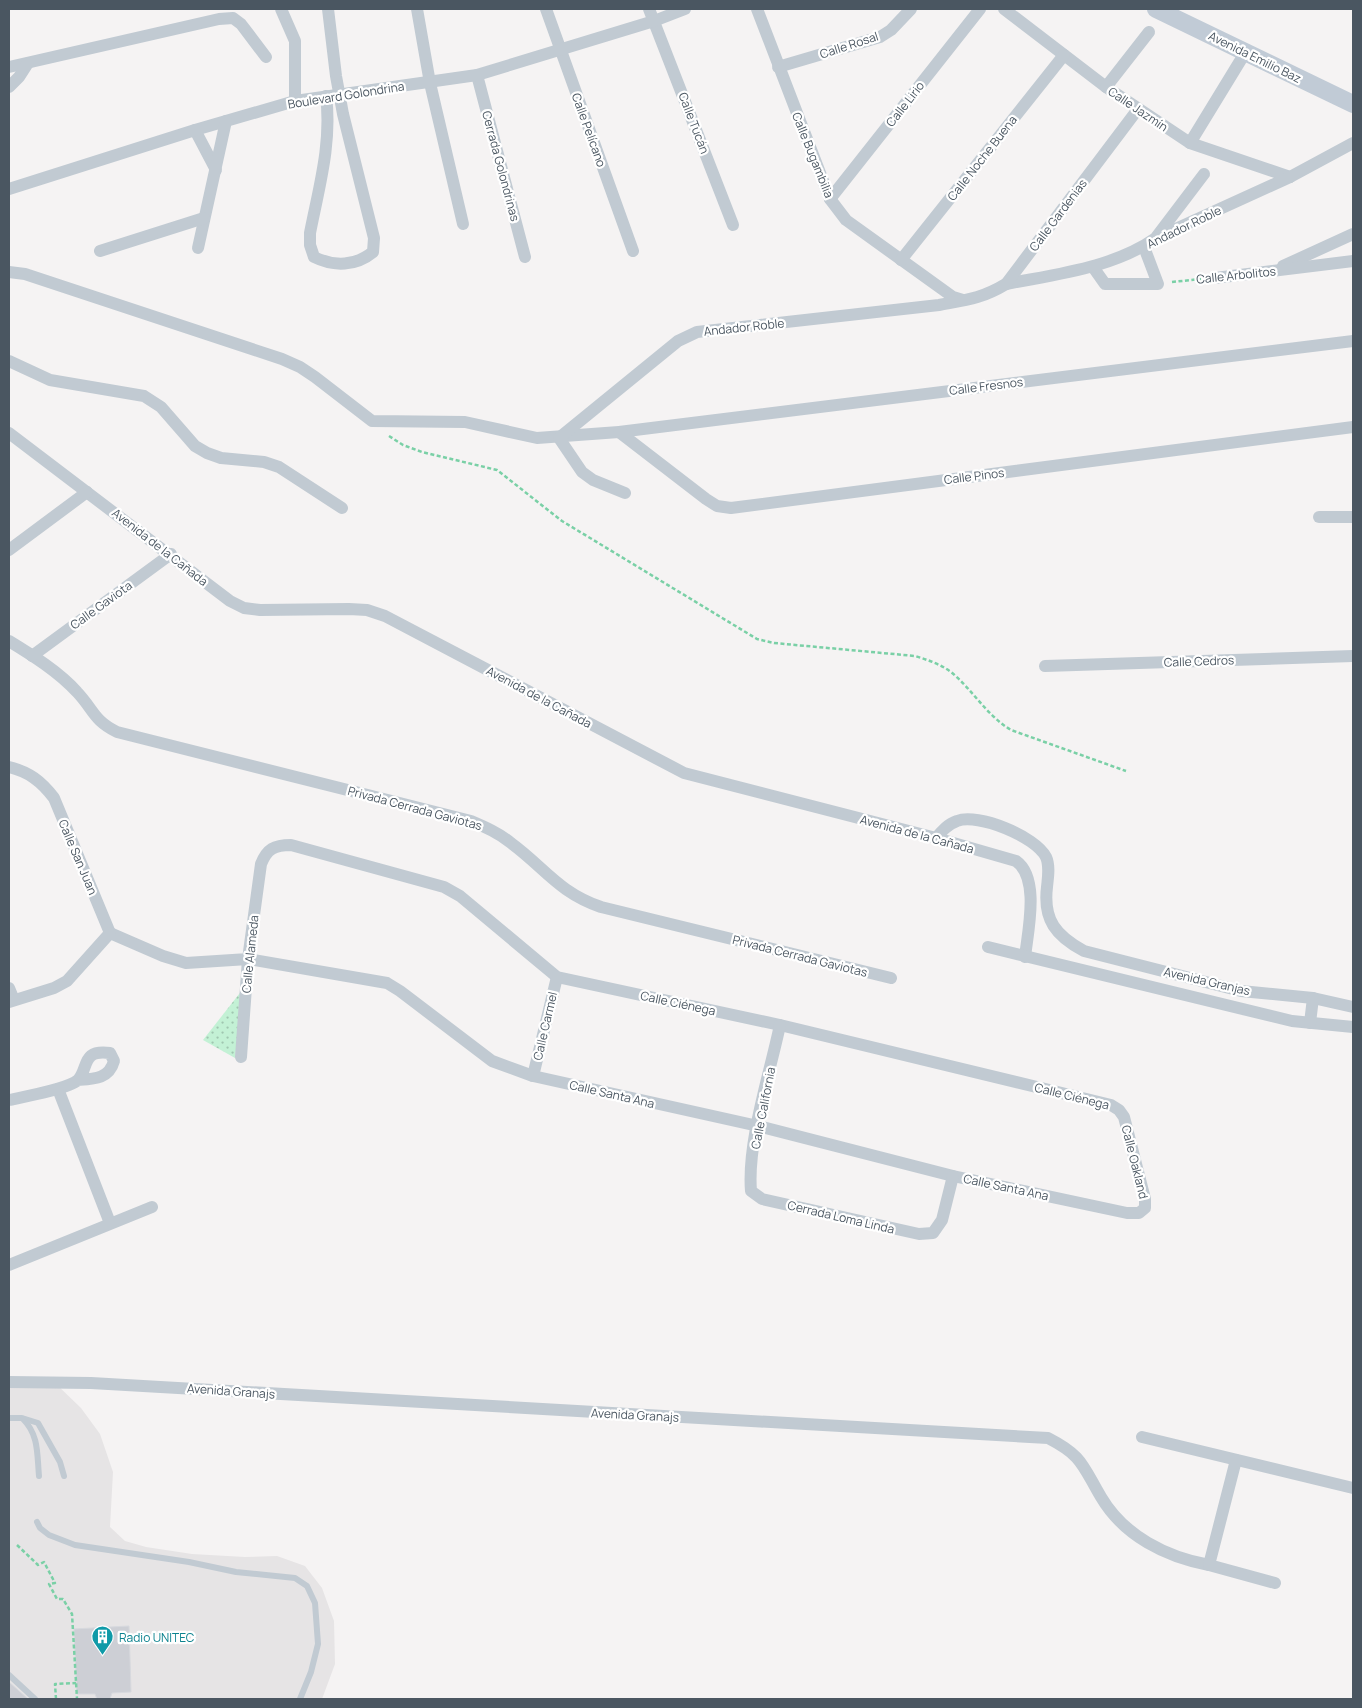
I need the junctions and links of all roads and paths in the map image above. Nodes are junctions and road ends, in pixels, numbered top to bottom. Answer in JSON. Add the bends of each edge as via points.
{"nodes":[{"id":1,"x":281,"y":9,"type":"edge"},
{"id":2,"x":328,"y":9,"type":"edge"},
{"id":3,"x":417,"y":9,"type":"edge"},
{"id":4,"x":546,"y":9,"type":"edge"},
{"id":5,"x":685,"y":9,"type":"edge"},
{"id":6,"x":757,"y":9,"type":"edge"},
{"id":7,"x":911,"y":9,"type":"edge"},
{"id":8,"x":980,"y":9,"type":"edge"},
{"id":9,"x":1004,"y":9,"type":"edge"},
{"id":10,"x":1156,"y":9,"type":"edge"},
{"id":11,"x":652,"y":15,"type":"edge"},
{"id":12,"x":1148,"y":32,"type":"dead end"},
{"id":13,"x":560,"y":51,"type":"junction"},
{"id":14,"x":1245,"y":53,"type":"junction"},
{"id":15,"x":1064,"y":55,"type":"junction"},
{"id":16,"x":266,"y":57,"type":"dead end"},
{"id":17,"x":28,"y":63,"type":"junction"},
{"id":18,"x":9,"y":67,"type":"edge"},
{"id":19,"x":778,"y":67,"type":"junction"},
{"id":20,"x":476,"y":75,"type":"junction"},
{"id":21,"x":430,"y":83,"type":"junction"},
{"id":22,"x":9,"y":87,"type":"edge"},
{"id":23,"x":1106,"y":87,"type":"junction"},
{"id":24,"x":340,"y":94,"type":"junction"},
{"id":25,"x":326,"y":96,"type":"junction"},
{"id":26,"x":295,"y":101,"type":"junction"},
{"id":27,"x":1353,"y":104,"type":"edge"},
{"id":28,"x":1138,"y":109,"type":"junction"},
{"id":29,"x":226,"y":121,"type":"junction"},
{"id":30,"x":194,"y":130,"type":"junction"},
{"id":31,"x":1190,"y":143,"type":"junction"},
{"id":32,"x":1353,"y":143,"type":"edge"},
{"id":33,"x":216,"y":170,"type":"junction"},
{"id":34,"x":1204,"y":174,"type":"dead end"},
{"id":35,"x":1290,"y":177,"type":"junction"},
{"id":36,"x":9,"y":189,"type":"edge"},
{"id":37,"x":830,"y":199,"type":"junction"},
{"id":38,"x":204,"y":218,"type":"junction"},
{"id":39,"x":462,"y":224,"type":"dead end"},
{"id":40,"x":733,"y":225,"type":"dead end"},
{"id":41,"x":1353,"y":234,"type":"edge"},
{"id":42,"x":1156,"y":238,"type":"junction"},
{"id":43,"x":1144,"y":247,"type":"junction"},
{"id":44,"x":198,"y":248,"type":"dead end"},
{"id":45,"x":100,"y":251,"type":"dead end"},
{"id":46,"x":633,"y":251,"type":"dead end"},
{"id":47,"x":525,"y":256,"type":"dead end"},
{"id":48,"x":901,"y":260,"type":"junction"},
{"id":49,"x":1353,"y":261,"type":"edge"},
{"id":50,"x":1093,"y":267,"type":"junction"},
{"id":51,"x":9,"y":272,"type":"edge"},
{"id":52,"x":1272,"y":272,"type":"junction"},
{"id":53,"x":1215,"y":278,"type":"joint"},
{"id":54,"x":1006,"y":284,"type":"junction"},
{"id":55,"x":1158,"y":284,"type":"junction"},
{"id":56,"x":964,"y":300,"type":"junction"},
{"id":57,"x":1353,"y":341,"type":"edge"},
{"id":58,"x":9,"y":361,"type":"edge"},
{"id":59,"x":372,"y":421,"type":"junction"},
{"id":60,"x":1353,"y":427,"type":"edge"},
{"id":61,"x":620,"y":432,"type":"junction"},
{"id":62,"x":9,"y":433,"type":"edge"},
{"id":63,"x":559,"y":438,"type":"junction"},
{"id":64,"x":87,"y":492,"type":"junction"},
{"id":65,"x":625,"y":493,"type":"dead end"},
{"id":66,"x":342,"y":508,"type":"dead end"},
{"id":67,"x":1353,"y":516,"type":"edge"},
{"id":68,"x":1319,"y":517,"type":"dead end"},
{"id":69,"x":9,"y":550,"type":"edge"},
{"id":70,"x":170,"y":554,"type":"junction"},
{"id":71,"x":9,"y":641,"type":"edge"},
{"id":72,"x":32,"y":656,"type":"junction"},
{"id":73,"x":1353,"y":656,"type":"edge"},
{"id":74,"x":1045,"y":666,"type":"dead end"},
{"id":75,"x":9,"y":767,"type":"edge"},
{"id":76,"x":1126,"y":771,"type":"dead end"},
{"id":77,"x":936,"y":838,"type":"junction"},
{"id":78,"x":265,"y":852,"type":"joint"},
{"id":79,"x":1030,"y":897,"type":"junction"},
{"id":80,"x":1046,"y":898,"type":"junction"},
{"id":81,"x":110,"y":933,"type":"junction"},
{"id":82,"x":988,"y":947,"type":"dead end"},
{"id":83,"x":1025,"y":957,"type":"junction"},
{"id":84,"x":248,"y":959,"type":"junction"},
{"id":85,"x":557,"y":977,"type":"junction"},
{"id":86,"x":891,"y":978,"type":"dead end"},
{"id":87,"x":9,"y":988,"type":"edge"},
{"id":88,"x":1313,"y":998,"type":"junction"},
{"id":89,"x":11,"y":1001,"type":"edge"},
{"id":90,"x":1353,"y":1007,"type":"edge"},
{"id":91,"x":1310,"y":1023,"type":"junction"},
{"id":92,"x":780,"y":1025,"type":"junction"},
{"id":93,"x":1353,"y":1027,"type":"edge"},
{"id":94,"x":241,"y":1057,"type":"dead end"},
{"id":95,"x":533,"y":1076,"type":"junction"},
{"id":96,"x":78,"y":1080,"type":"dead end"},
{"id":97,"x":58,"y":1089,"type":"junction"},
{"id":98,"x":9,"y":1100,"type":"edge"},
{"id":99,"x":1119,"y":1110,"type":"joint"},
{"id":100,"x":758,"y":1126,"type":"junction"},
{"id":101,"x":954,"y":1176,"type":"junction"},
{"id":102,"x":752,"y":1191,"type":"joint"},
{"id":103,"x":152,"y":1207,"type":"dead end"},
{"id":104,"x":1139,"y":1214,"type":"joint"},
{"id":105,"x":110,"y":1223,"type":"junction"},
{"id":106,"x":9,"y":1265,"type":"edge"},
{"id":107,"x":9,"y":1382,"type":"edge"},
{"id":108,"x":9,"y":1418,"type":"edge"},
{"id":109,"x":22,"y":1418,"type":"junction"},
{"id":110,"x":1142,"y":1437,"type":"dead end"},
{"id":111,"x":1236,"y":1460,"type":"junction"},
{"id":112,"x":39,"y":1476,"type":"dead end"},
{"id":113,"x":64,"y":1476,"type":"dead end"},
{"id":114,"x":1353,"y":1488,"type":"edge"},
{"id":115,"x":37,"y":1522,"type":"dead end"},
{"id":116,"x":17,"y":1545,"type":"dead end"},
{"id":117,"x":1209,"y":1565,"type":"junction"},
{"id":118,"x":1275,"y":1583,"type":"dead end"},
{"id":119,"x":9,"y":1675,"type":"edge"},
{"id":120,"x":76,"y":1683,"type":"junction"},
{"id":121,"x":35,"y":1699,"type":"edge"},
{"id":122,"x":56,"y":1699,"type":"edge"},
{"id":123,"x":77,"y":1699,"type":"edge"},
{"id":124,"x":300,"y":1699,"type":"edge"}],
"edges":[{"from":1,"to":26,"type":"street","via":[[295,41]]},
{"from":2,"to":24,"type":"street"},
{"from":3,"to":21,"type":"street"},
{"from":4,"to":13,"type":"street","name":"Calle Pelícano"},
{"from":5,"to":11,"type":"street","name":"Boulevard Golondrina"},
{"from":6,"to":19,"type":"street","name":"Calle Bugambilia"},
{"from":7,"to":19,"type":"street","name":"Calle Rosal","via":[[880,37]]},
{"from":8,"to":37,"type":"street","name":"Calle Lirio"},
{"from":9,"to":15,"type":"street","name":"Calle Jazmín"},
{"from":10,"to":14,"type":"street","name":"Avenida Emilio Baz"},
{"from":11,"to":13,"type":"street","name":"Boulevard Golondrina"},
{"from":11,"to":40,"type":"street","name":"Calle Tucán"},
{"from":12,"to":23,"type":"street"},
{"from":13,"to":20,"type":"street","name":"Boulevard Golondrina"},
{"from":13,"to":46,"type":"street","name":"Calle Pelícano"},
{"from":14,"to":27,"type":"street","name":"Avenida Emilio Baz"},
{"from":14,"to":31,"type":"street"},
{"from":15,"to":23,"type":"street","name":"Calle Jazmín"},
{"from":15,"to":48,"type":"street","name":"Calle Noche Buena"},
{"from":16,"to":17,"type":"street","via":[[233,18]]},
{"from":17,"to":18,"type":"street"},
{"from":17,"to":22,"type":"street"},
{"from":19,"to":37,"type":"street","name":"Calle Bugambilia"},
{"from":20,"to":21,"type":"street","name":"Boulevard Golondrina"},
{"from":20,"to":47,"type":"street","name":"Cerrada Golondrinas"},
{"from":21,"to":24,"type":"street","name":"Boulevard Golondrina"},
{"from":21,"to":39,"type":"street"},
{"from":23,"to":28,"type":"street","name":"Calle Jazmín"},
{"from":24,"to":25,"type":"street","name":"Boulevard Golondrina"},
{"from":24,"to":25,"type":"street","via":[[374,238],[373,252],[364,260],[350,263],[325,263],[314,257],[310,245],[328,141]]},
{"from":25,"to":26,"type":"street","name":"Boulevard Golondrina"},
{"from":26,"to":29,"type":"street","name":"Boulevard Golondrina"},
{"from":28,"to":31,"type":"street","name":"Calle Jazmín"},
{"from":28,"to":54,"type":"street","name":"Calle Gardenias"},
{"from":29,"to":30,"type":"street","name":"Boulevard Golondrina"},
{"from":29,"to":33,"type":"street"},
{"from":30,"to":33,"type":"street"},
{"from":30,"to":36,"type":"street","name":"Boulevard Golondrina"},
{"from":31,"to":35,"type":"street","name":"Calle Jazmín"},
{"from":32,"to":35,"type":"street","name":"Andador Roble"},
{"from":33,"to":38,"type":"street"},
{"from":34,"to":42,"type":"street"},
{"from":35,"to":42,"type":"street","name":"Andador Roble"},
{"from":37,"to":48,"type":"street","name":"Calle Bugambilia","via":[[846,220]]},
{"from":38,"to":44,"type":"street"},
{"from":38,"to":45,"type":"street"},
{"from":41,"to":52,"type":"street"},
{"from":42,"to":43,"type":"street","name":"Andador Roble"},
{"from":43,"to":50,"type":"street","name":"Andador Roble"},
{"from":43,"to":55,"type":"street"},
{"from":48,"to":56,"type":"street","name":"Calle Bugambilia","via":[[953,297]]},
{"from":49,"to":52,"type":"street","name":"Calle Arbolitos"},
{"from":50,"to":54,"type":"street","name":"Andador Roble"},
{"from":50,"to":55,"type":"street","via":[[1104,284]]},
{"from":51,"to":59,"type":"street","via":[[25,274],[282,359],[308,372]]},
{"from":52,"to":53,"type":"street","name":"Calle Arbolitos"},
{"from":53,"to":55,"type":"path","name":"Calle Arbolitos"},
{"from":54,"to":56,"type":"street","name":"Calle Gardenias","via":[[989,295]]},
{"from":56,"to":63,"type":"street","name":"Andador Roble","via":[[697,332],[678,341]]},
{"from":57,"to":61,"type":"street","name":"Calle Fresnos"},
{"from":58,"to":66,"type":"street","via":[[50,380],[144,396],[161,407],[195,446],[207,453],[221,458],[264,462],[279,468]]},
{"from":59,"to":63,"type":"street","name":"Calle Fresnos","via":[[465,422],[537,438]]},
{"from":59,"to":76,"type":"path","via":[[403,445],[497,470],[562,521],[757,639],[915,656],[935,662],[951,672],[998,722],[1011,730]]},
{"from":60,"to":61,"type":"street","name":"Calle Pinos","via":[[730,508],[717,506],[706,499]]},
{"from":61,"to":63,"type":"street","name":"Calle Fresnos"},
{"from":62,"to":64,"type":"street","name":"Avenida de la Cañada"},
{"from":63,"to":65,"type":"street","via":[[582,472]]},
{"from":64,"to":69,"type":"street"},
{"from":64,"to":70,"type":"street","name":"Avenida de la Cañada"},
{"from":67,"to":68,"type":"street"},
{"from":70,"to":72,"type":"street","name":"Calle Gaviota"},
{"from":70,"to":77,"type":"street","name":"Avenida de la Cañada","via":[[217,592],[244,608],[350,609],[385,616],[684,773]]},
{"from":71,"to":72,"type":"street","name":"Privada Cerrada Gaviotas"},
{"from":72,"to":86,"type":"street","name":"Privada Cerrada Gaviotas","via":[[77,692],[102,724],[117,732],[471,821],[512,843],[580,900]]},
{"from":73,"to":74,"type":"street","name":"Calle Cedros"},
{"from":75,"to":81,"type":"street","name":"Calle San Juan","via":[[30,774],[43,783],[54,798]]},
{"from":77,"to":79,"type":"street","name":"Avenida de la Cañada","via":[[1024,866]]},
{"from":77,"to":80,"type":"street","name":"Avenida Granjas","via":[[958,820],[973,819],[1025,838],[1038,846],[1046,857],[1049,872]]},
{"from":78,"to":84,"type":"street","name":"Calle Alameda","via":[[260,864]]},
{"from":78,"to":85,"type":"street","name":"Calle Ciénega","via":[[278,845],[291,845],[444,887],[460,896]]},
{"from":79,"to":80,"type":"street"},
{"from":79,"to":83,"type":"street","name":"Avenida de la Cañada"},
{"from":80,"to":88,"type":"street","name":"Avenida Granjas","via":[[1048,914],[1055,929],[1084,951],[1241,991]]},
{"from":81,"to":84,"type":"street","name":"Calle Santa Ana","via":[[186,963]]},
{"from":81,"to":89,"type":"street","via":[[67,982]]},
{"from":82,"to":83,"type":"street","name":"Avenida Granjas"},
{"from":83,"to":91,"type":"street","name":"Avenida Granjas"},
{"from":84,"to":94,"type":"street","name":"Calle Alameda"},
{"from":84,"to":95,"type":"street","name":"Calle Santa Ana","via":[[387,984],[492,1061]]},
{"from":85,"to":92,"type":"street","name":"Calle Ciénega"},
{"from":85,"to":95,"type":"street","name":"Calle Carmel"},
{"from":87,"to":89,"type":"street"},
{"from":88,"to":90,"type":"street","name":"Avenida Granjas"},
{"from":88,"to":91,"type":"street"},
{"from":91,"to":93,"type":"street","name":"Avenida Granjas"},
{"from":92,"to":99,"type":"street","name":"Calle Ciénega","via":[[1111,1105]]},
{"from":92,"to":100,"type":"street","name":"Calle California"},
{"from":95,"to":100,"type":"street","name":"Calle Santa Ana"},
{"from":96,"to":97,"type":"street"},
{"from":97,"to":98,"type":"street"},
{"from":97,"to":105,"type":"street"},
{"from":99,"to":104,"type":"street","name":"Calle Oakland","via":[[1124,1117],[1145,1199],[1145,1208]]},
{"from":100,"to":101,"type":"street","name":"Calle Santa Ana"},
{"from":100,"to":102,"type":"street","name":"Calle California","via":[[750,1176]]},
{"from":101,"to":102,"type":"street","name":"Cerrada Loma Linda","via":[[942,1220],[933,1232],[919,1234],[762,1199]]},
{"from":101,"to":104,"type":"street","name":"Calle Santa Ana"},
{"from":103,"to":105,"type":"street"},
{"from":105,"to":106,"type":"street"},
{"from":107,"to":117,"type":"street","name":"Avenida Granajs","via":[[90,1383],[1048,1438],[1069,1449],[1086,1468],[1102,1498],[1123,1524],[1154,1548],[1190,1562]]},
{"from":108,"to":109,"type":"lane"},
{"from":109,"to":112,"type":"lane","via":[[32,1429],[36,1441]]},
{"from":109,"to":113,"type":"lane","via":[[38,1424],[47,1436]]},
{"from":110,"to":111,"type":"street"},
{"from":111,"to":114,"type":"street"},
{"from":111,"to":117,"type":"street"},
{"from":115,"to":124,"type":"lane","via":[[49,1535],[75,1545],[236,1572],[294,1578],[308,1586],[315,1602],[318,1644]]},
{"from":116,"to":120,"type":"path","via":[[38,1565],[44,1562],[55,1583],[48,1584],[57,1600],[63,1599],[72,1614]]},
{"from":117,"to":118,"type":"street","name":"Avenida Granajs"},
{"from":119,"to":121,"type":"lane"},
{"from":120,"to":122,"type":"path","via":[[55,1684]]},
{"from":120,"to":123,"type":"path"}]}
